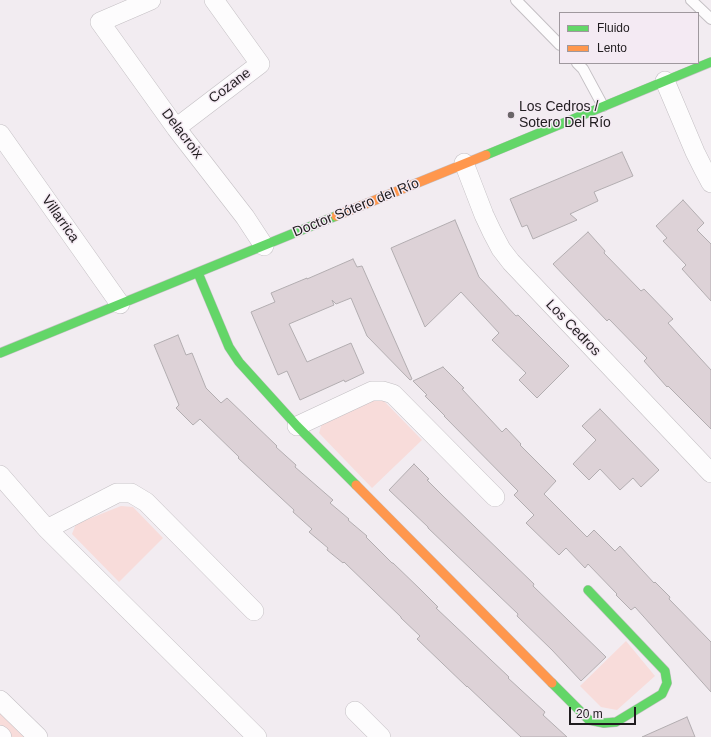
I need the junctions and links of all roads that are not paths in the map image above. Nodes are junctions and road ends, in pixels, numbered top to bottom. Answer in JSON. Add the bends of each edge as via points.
{"nodes":[{"id":1,"x":151,"y":0,"type":"edge"},
{"id":2,"x":214,"y":0,"type":"edge"},
{"id":3,"x":516,"y":0,"type":"edge"},
{"id":4,"x":692,"y":0,"type":"edge"},
{"id":5,"x":711,"y":19,"type":"edge"},
{"id":6,"x":559,"y":44,"type":"edge"},
{"id":7,"x":711,"y":62,"type":"edge"},
{"id":8,"x":578,"y":64,"type":"edge"},
{"id":9,"x":665,"y":81,"type":"junction"},
{"id":10,"x":604,"y":106,"type":"junction"},
{"id":11,"x":176,"y":128,"type":"junction"},
{"id":12,"x":0,"y":134,"type":"edge"},
{"id":13,"x":464,"y":163,"type":"junction"},
{"id":14,"x":711,"y":183,"type":"edge"},
{"id":15,"x":264,"y":246,"type":"junction"},
{"id":16,"x":198,"y":273,"type":"junction"},
{"id":17,"x":120,"y":304,"type":"junction"},
{"id":18,"x":0,"y":353,"type":"edge"},
{"id":19,"x":297,"y":426,"type":"junction"},
{"id":20,"x":711,"y":473,"type":"edge"},
{"id":21,"x":0,"y":475,"type":"edge"},
{"id":22,"x":495,"y":497,"type":"dead end"},
{"id":23,"x":47,"y":529,"type":"junction"},
{"id":24,"x":588,"y":590,"type":"dead end"},
{"id":25,"x":254,"y":610,"type":"dead end"},
{"id":26,"x":0,"y":700,"type":"edge"},
{"id":27,"x":355,"y":711,"type":"dead end"},
{"id":28,"x":0,"y":735,"type":"edge"},
{"id":29,"x":2,"y":737,"type":"edge"},
{"id":30,"x":38,"y":737,"type":"edge"},
{"id":31,"x":257,"y":737,"type":"edge"},
{"id":32,"x":381,"y":737,"type":"edge"}],
"edges":[{"from":1,"to":11,"type":"street","name":"Delacroix","via":[[100,22]]},
{"from":2,"to":11,"type":"street","name":"Cozane","via":[[260,64]]},
{"from":3,"to":6,"type":"lane"},
{"from":4,"to":5,"type":"lane"},
{"from":7,"to":9,"type":"street","name":"Doctor Sótero del Río"},
{"from":8,"to":10,"type":"lane"},
{"from":9,"to":10,"type":"street","name":"Doctor Sótero del Río"},
{"from":9,"to":14,"type":"street","via":[[702,168]]},
{"from":10,"to":13,"type":"street","name":"Doctor Sótero del Río"},
{"from":11,"to":15,"type":"street","name":"Delacroix"},
{"from":12,"to":17,"type":"street","name":"Villarrica"},
{"from":13,"to":15,"type":"street","name":"Doctor Sótero del Río"},
{"from":13,"to":20,"type":"street","name":"Los Cedros","via":[[492,232],[511,262]]},
{"from":15,"to":16,"type":"street","name":"Doctor Sótero del Río"},
{"from":16,"to":17,"type":"street","name":"Doctor Sótero del Río"},
{"from":16,"to":19,"type":"street","via":[[229,347],[239,362]]},
{"from":17,"to":18,"type":"street","name":"Doctor Sótero del Río"},
{"from":19,"to":22,"type":"street","via":[[372,391],[392,394]]},
{"from":19,"to":24,"type":"street","via":[[589,720],[616,722],[662,694],[667,683],[665,672]]},
{"from":21,"to":23,"type":"street"},
{"from":23,"to":25,"type":"street","via":[[117,493],[131,493],[146,502]]},
{"from":23,"to":31,"type":"street"},
{"from":26,"to":30,"type":"street"},
{"from":27,"to":32,"type":"street"},
{"from":28,"to":29,"type":"street"}]}
